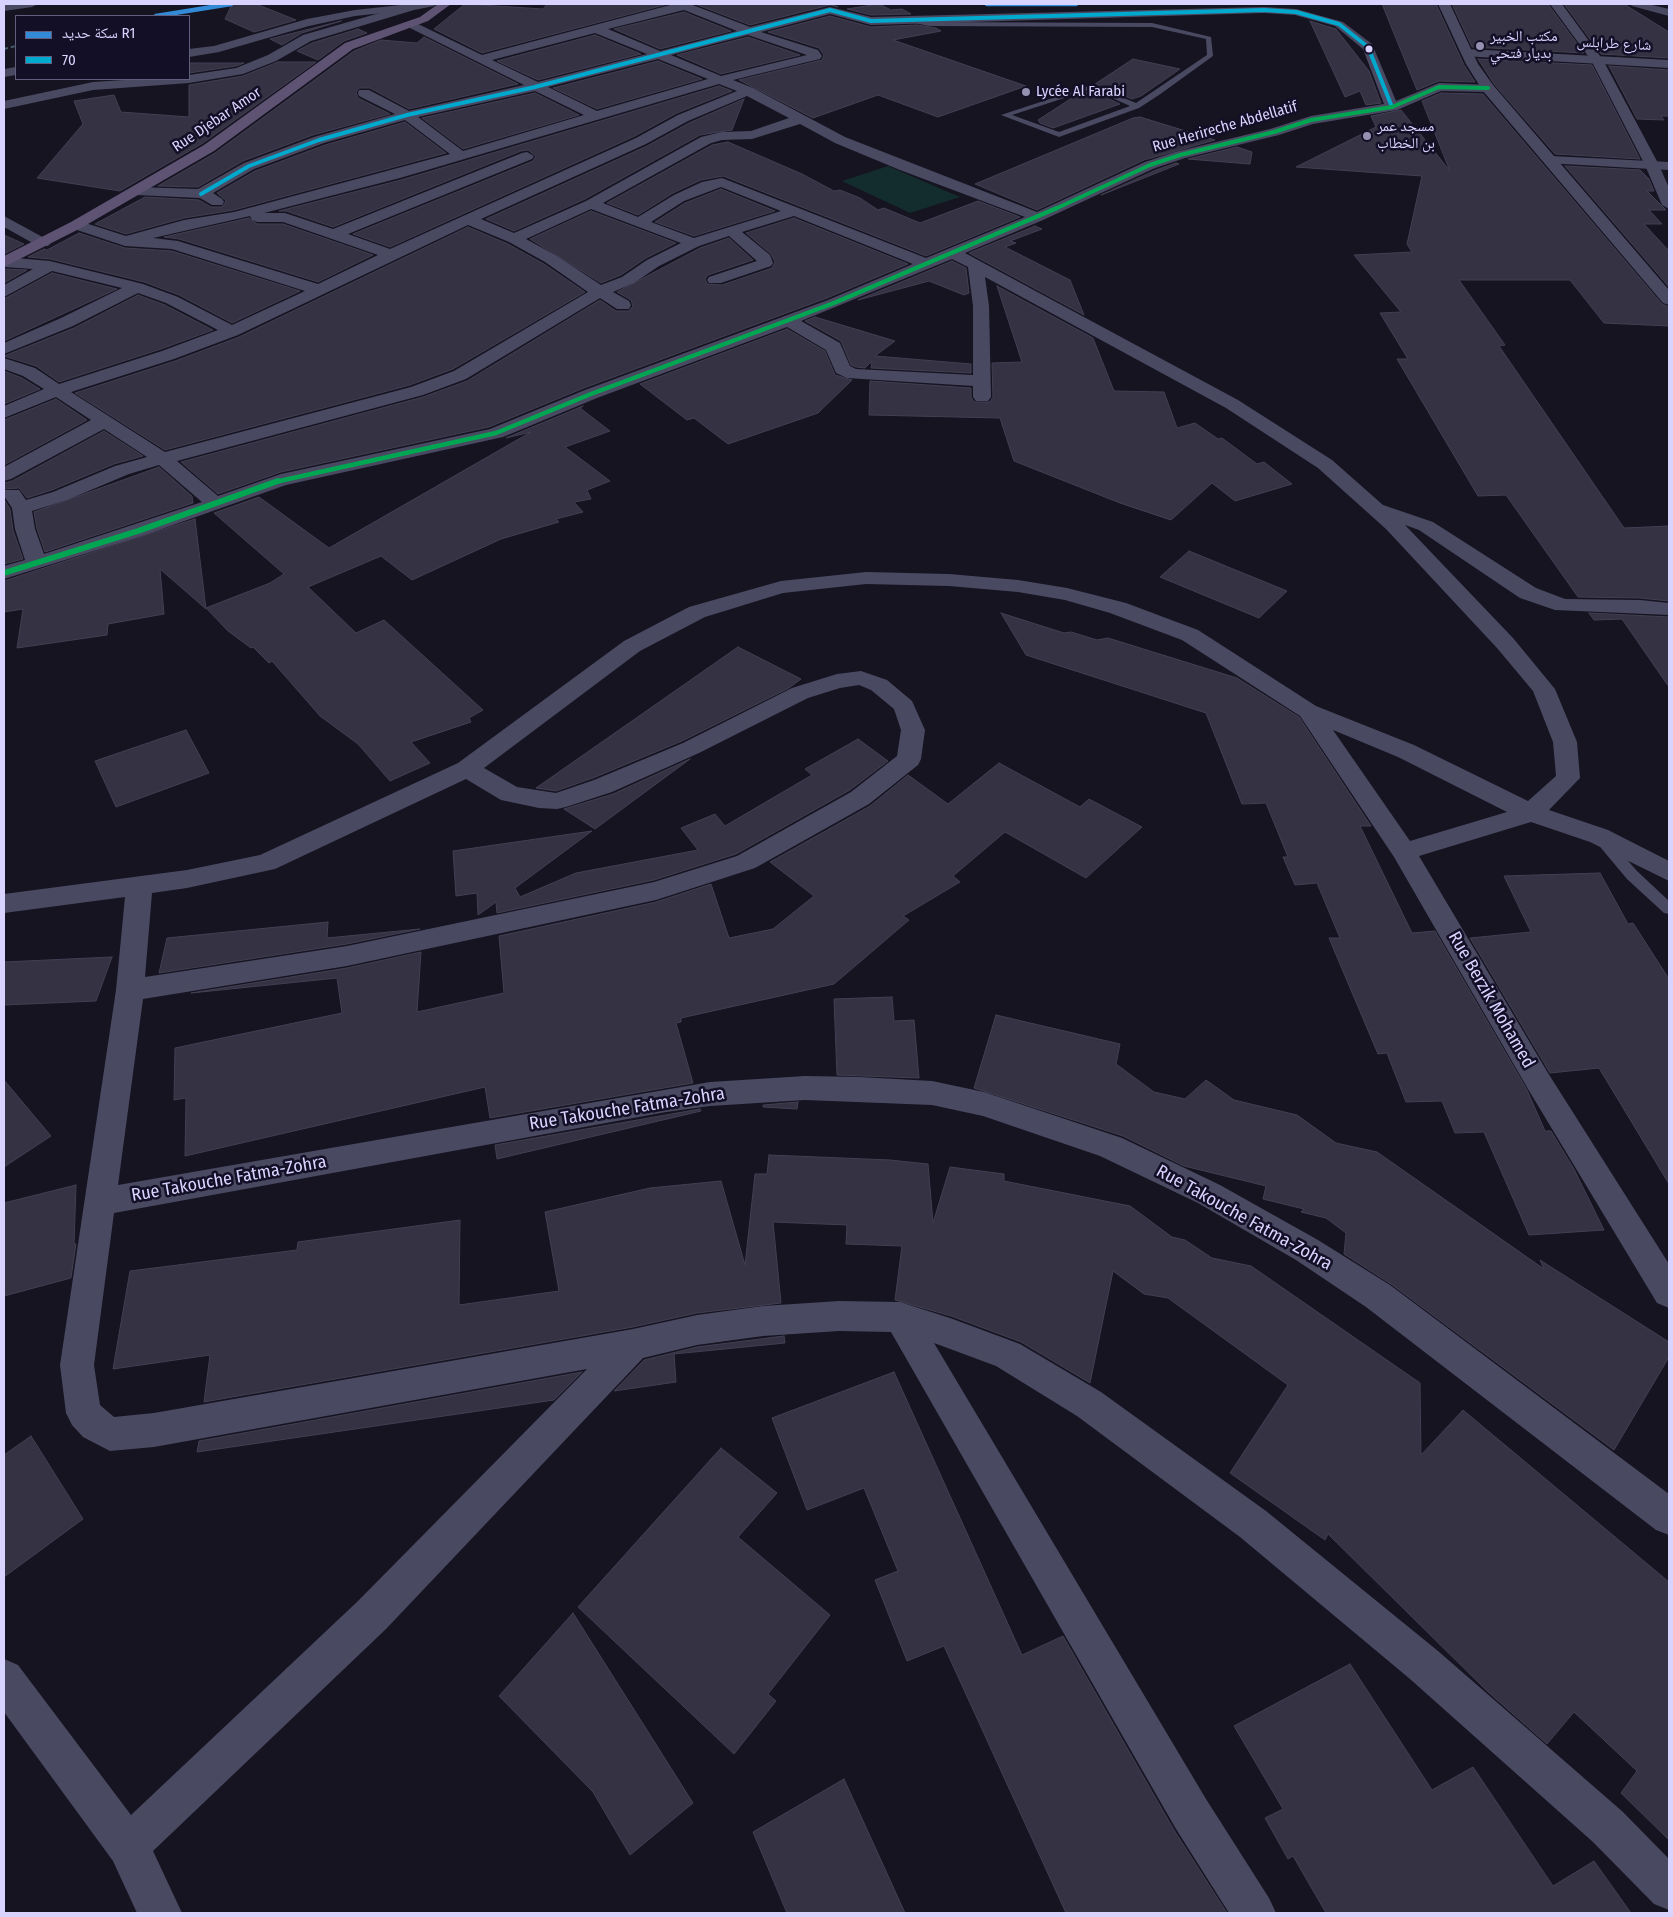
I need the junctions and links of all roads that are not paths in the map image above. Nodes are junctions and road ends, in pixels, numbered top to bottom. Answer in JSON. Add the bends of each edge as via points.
{"nodes":[{"id":1,"x":32,"y":4,"type":"edge"},
{"id":2,"x":430,"y":4,"type":"edge"},
{"id":3,"x":446,"y":4,"type":"edge"},
{"id":4,"x":1444,"y":4,"type":"edge"},
{"id":5,"x":1556,"y":4,"type":"edge"},
{"id":6,"x":1636,"y":4,"type":"edge"},
{"id":7,"x":683,"y":5,"type":"edge"},
{"id":8,"x":412,"y":7,"type":"junction"},
{"id":9,"x":839,"y":7,"type":"edge"},
{"id":10,"x":4,"y":8,"type":"edge"},
{"id":11,"x":1669,"y":13,"type":"edge"},
{"id":12,"x":902,"y":19,"type":"junction"},
{"id":13,"x":410,"y":24,"type":"junction"},
{"id":14,"x":596,"y":29,"type":"junction"},
{"id":15,"x":751,"y":32,"type":"junction"},
{"id":16,"x":190,"y":53,"type":"edge"},
{"id":17,"x":657,"y":54,"type":"junction"},
{"id":18,"x":1467,"y":54,"type":"junction"},
{"id":19,"x":479,"y":59,"type":"junction"},
{"id":20,"x":1597,"y":60,"type":"junction"},
{"id":21,"x":1669,"y":64,"type":"edge"},
{"id":22,"x":190,"y":79,"type":"edge"},
{"id":23,"x":174,"y":80,"type":"edge"},
{"id":24,"x":719,"y":80,"type":"junction"},
{"id":25,"x":535,"y":87,"type":"junction"},
{"id":26,"x":1488,"y":88,"type":"junction"},
{"id":27,"x":748,"y":91,"type":"junction"},
{"id":28,"x":364,"y":93,"type":"dead end"},
{"id":29,"x":4,"y":105,"type":"edge"},
{"id":30,"x":1136,"y":106,"type":"junction"},
{"id":31,"x":1392,"y":107,"type":"junction"},
{"id":32,"x":407,"y":116,"type":"junction"},
{"id":33,"x":596,"y":116,"type":"junction"},
{"id":34,"x":801,"y":119,"type":"junction"},
{"id":35,"x":477,"y":150,"type":"junction"},
{"id":36,"x":460,"y":155,"type":"junction"},
{"id":37,"x":1551,"y":160,"type":"junction"},
{"id":38,"x":556,"y":164,"type":"dead end"},
{"id":39,"x":1652,"y":166,"type":"junction"},
{"id":40,"x":1669,"y":166,"type":"edge"},
{"id":41,"x":575,"y":170,"type":"junction"},
{"id":42,"x":136,"y":191,"type":"junction"},
{"id":43,"x":201,"y":194,"type":"junction"},
{"id":44,"x":591,"y":204,"type":"junction"},
{"id":45,"x":1669,"y":205,"type":"edge"},
{"id":46,"x":797,"y":211,"type":"junction"},
{"id":47,"x":234,"y":216,"type":"junction"},
{"id":48,"x":1038,"y":217,"type":"junction"},
{"id":49,"x":468,"y":219,"type":"junction"},
{"id":50,"x":4,"y":220,"type":"edge"},
{"id":51,"x":640,"y":222,"type":"junction"},
{"id":52,"x":76,"y":225,"type":"junction"},
{"id":53,"x":731,"y":230,"type":"junction"},
{"id":54,"x":334,"y":234,"type":"junction"},
{"id":55,"x":514,"y":239,"type":"junction"},
{"id":56,"x":125,"y":241,"type":"junction"},
{"id":57,"x":42,"y":243,"type":"junction"},
{"id":58,"x":694,"y":243,"type":"junction"},
{"id":59,"x":391,"y":254,"type":"junction"},
{"id":60,"x":955,"y":254,"type":"junction"},
{"id":61,"x":4,"y":262,"type":"edge"},
{"id":62,"x":926,"y":264,"type":"junction"},
{"id":63,"x":976,"y":264,"type":"junction"},
{"id":64,"x":50,"y":266,"type":"junction"},
{"id":65,"x":715,"y":280,"type":"dead end"},
{"id":66,"x":137,"y":287,"type":"junction"},
{"id":67,"x":320,"y":290,"type":"junction"},
{"id":68,"x":4,"y":292,"type":"edge"},
{"id":69,"x":599,"y":292,"type":"junction"},
{"id":70,"x":1669,"y":300,"type":"edge"},
{"id":71,"x":622,"y":305,"type":"dead end"},
{"id":72,"x":787,"y":320,"type":"junction"},
{"id":73,"x":232,"y":331,"type":"junction"},
{"id":74,"x":4,"y":349,"type":"edge"},
{"id":75,"x":4,"y":363,"type":"edge"},
{"id":76,"x":58,"y":390,"type":"junction"},
{"id":77,"x":4,"y":413,"type":"edge"},
{"id":78,"x":104,"y":421,"type":"junction"},
{"id":79,"x":162,"y":458,"type":"junction"},
{"id":80,"x":4,"y":475,"type":"edge"},
{"id":81,"x":4,"y":484,"type":"edge"},
{"id":82,"x":214,"y":502,"type":"junction"},
{"id":83,"x":1374,"y":507,"type":"junction"},
{"id":84,"x":22,"y":508,"type":"junction"},
{"id":85,"x":37,"y":564,"type":"junction"},
{"id":86,"x":4,"y":573,"type":"edge"},
{"id":87,"x":1669,"y":609,"type":"edge"},
{"id":88,"x":1308,"y":711,"type":"junction"},
{"id":89,"x":467,"y":769,"type":"junction"},
{"id":90,"x":1531,"y":813,"type":"junction"},
{"id":91,"x":1599,"y":836,"type":"junction"},
{"id":92,"x":1404,"y":852,"type":"junction"},
{"id":93,"x":1669,"y":872,"type":"edge"},
{"id":94,"x":140,"y":885,"type":"junction"},
{"id":95,"x":4,"y":903,"type":"edge"},
{"id":96,"x":1669,"y":909,"type":"edge"},
{"id":97,"x":130,"y":990,"type":"junction"},
{"id":98,"x":100,"y":1202,"type":"junction"},
{"id":99,"x":1669,"y":1293,"type":"edge"},
{"id":100,"x":900,"y":1317,"type":"junction"},
{"id":101,"x":633,"y":1345,"type":"junction"},
{"id":102,"x":1669,"y":1518,"type":"edge"},
{"id":103,"x":4,"y":1679,"type":"edge"},
{"id":104,"x":128,"y":1846,"type":"junction"},
{"id":105,"x":1669,"y":1889,"type":"edge"},
{"id":106,"x":160,"y":1913,"type":"edge"},
{"id":107,"x":1254,"y":1913,"type":"edge"}],
"edges":[{"from":1,"to":10,"type":"street"},
{"from":2,"to":8,"type":"street"},
{"from":3,"to":13,"type":"main road","name":"Rue Djebar Amor"},
{"from":4,"to":18,"type":"street"},
{"from":5,"to":20,"type":"street"},
{"from":6,"to":11,"type":"street"},
{"from":7,"to":14,"type":"street"},
{"from":7,"to":15,"type":"street"},
{"from":8,"to":16,"type":"street","via":[[355,13]]},
{"from":8,"to":22,"type":"street","via":[[307,38],[240,71]]},
{"from":9,"to":12,"type":"street","via":[[863,20]]},
{"from":9,"to":15,"type":"street"},
{"from":12,"to":30,"type":"lane","via":[[929,24],[1152,24],[1210,38],[1210,56]]},
{"from":12,"to":31,"type":"street","via":[[1264,10],[1296,12],[1339,24],[1368,47]]},
{"from":13,"to":19,"type":"street"},
{"from":13,"to":42,"type":"main road","name":"Rue Djebar Amor","via":[[339,52],[230,135]]},
{"from":14,"to":17,"type":"street"},
{"from":14,"to":19,"type":"street"},
{"from":15,"to":17,"type":"street"},
{"from":15,"to":24,"type":"street","via":[[816,56]]},
{"from":17,"to":24,"type":"street"},
{"from":17,"to":25,"type":"street"},
{"from":18,"to":20,"type":"street","name":"شارع طرابلس"},
{"from":18,"to":26,"type":"street"},
{"from":19,"to":25,"type":"street"},
{"from":20,"to":21,"type":"street","name":"شارع طرابلس"},
{"from":20,"to":39,"type":"street"},
{"from":23,"to":29,"type":"street","via":[[93,86]]},
{"from":24,"to":27,"type":"street"},
{"from":24,"to":33,"type":"street"},
{"from":25,"to":32,"type":"street"},
{"from":25,"to":33,"type":"street"},
{"from":26,"to":31,"type":"street","name":"Rue Herireche Abdellatif","via":[[1439,87]]},
{"from":26,"to":37,"type":"street"},
{"from":27,"to":34,"type":"street"},
{"from":27,"to":41,"type":"street"},
{"from":28,"to":32,"type":"street"},
{"from":30,"to":30,"type":"lane","via":[[1092,87],[1005,115],[1060,135]]},
{"from":31,"to":48,"type":"street","name":"Rue Herireche Abdellatif","via":[[1311,120],[1180,155],[1150,165]]},
{"from":32,"to":36,"type":"street"},
{"from":32,"to":43,"type":"street","via":[[288,150],[249,166]]},
{"from":33,"to":35,"type":"street"},
{"from":34,"to":44,"type":"street","via":[[752,135],[706,140]]},
{"from":34,"to":48,"type":"street","via":[[905,168]]},
{"from":35,"to":36,"type":"street"},
{"from":35,"to":54,"type":"street","via":[[532,158]]},
{"from":36,"to":47,"type":"street"},
{"from":37,"to":39,"type":"street"},
{"from":37,"to":70,"type":"street"},
{"from":38,"to":41,"type":"street"},
{"from":39,"to":40,"type":"street"},
{"from":39,"to":45,"type":"street"},
{"from":41,"to":49,"type":"street"},
{"from":42,"to":43,"type":"street"},
{"from":42,"to":52,"type":"main road","name":"Rue Djebar Amor"},
{"from":43,"to":47,"type":"street","via":[[211,197]]},
{"from":44,"to":51,"type":"street"},
{"from":44,"to":55,"type":"street"},
{"from":46,"to":51,"type":"street","via":[[718,182],[679,198]]},
{"from":46,"to":53,"type":"street"},
{"from":46,"to":62,"type":"street"},
{"from":47,"to":54,"type":"street","via":[[285,218]]},
{"from":47,"to":56,"type":"street"},
{"from":48,"to":60,"type":"street","name":"Rue Herireche Abdellatif"},
{"from":49,"to":55,"type":"street"},
{"from":49,"to":59,"type":"street"},
{"from":50,"to":57,"type":"street"},
{"from":51,"to":58,"type":"street"},
{"from":52,"to":56,"type":"street"},
{"from":52,"to":57,"type":"main road","name":"Rue Djebar Amor"},
{"from":53,"to":58,"type":"street"},
{"from":53,"to":65,"type":"street","via":[[759,253],[765,263]]},
{"from":54,"to":59,"type":"street"},
{"from":55,"to":69,"type":"street","via":[[552,259]]},
{"from":56,"to":67,"type":"street","via":[[173,244]]},
{"from":57,"to":61,"type":"main road","name":"Rue Djebar Amor"},
{"from":58,"to":69,"type":"street","via":[[652,263],[628,280]]},
{"from":59,"to":67,"type":"street"},
{"from":60,"to":62,"type":"street","name":"Rue Herireche Abdellatif"},
{"from":60,"to":63,"type":"street"},
{"from":61,"to":64,"type":"street"},
{"from":62,"to":72,"type":"street","name":"Rue Herireche Abdellatif"},
{"from":63,"to":72,"type":"street","via":[[982,389],[853,374],[842,369],[834,348],[819,336]]},
{"from":63,"to":83,"type":"street","via":[[1232,404],[1326,464]]},
{"from":64,"to":66,"type":"street"},
{"from":64,"to":68,"type":"street"},
{"from":66,"to":73,"type":"street","via":[[172,300]]},
{"from":66,"to":74,"type":"street"},
{"from":67,"to":73,"type":"street"},
{"from":69,"to":71,"type":"street"},
{"from":69,"to":79,"type":"street","via":[[460,375],[417,391]]},
{"from":72,"to":82,"type":"street","name":"Rue Herireche Abdellatif","via":[[496,433],[281,480]]},
{"from":73,"to":76,"type":"street"},
{"from":75,"to":76,"type":"street","via":[[29,372]]},
{"from":76,"to":77,"type":"street"},
{"from":76,"to":78,"type":"street"},
{"from":78,"to":79,"type":"street"},
{"from":78,"to":80,"type":"street"},
{"from":79,"to":82,"type":"street"},
{"from":79,"to":84,"type":"street"},
{"from":81,"to":84,"type":"street"},
{"from":82,"to":85,"type":"street","name":"Rue Herireche Abdellatif"},
{"from":83,"to":87,"type":"street","via":[[1426,526],[1528,593],[1563,605]]},
{"from":83,"to":90,"type":"street","via":[[1544,689],[1565,742],[1568,778]]},
{"from":84,"to":85,"type":"street","via":[[25,529]]},
{"from":85,"to":86,"type":"street","name":"Rue Herireche Abdellatif"},
{"from":88,"to":89,"type":"street","via":[[1190,635],[1118,608],[1067,594],[1018,586],[866,578],[781,587],[697,612],[632,646]]},
{"from":88,"to":90,"type":"street","via":[[1406,751]]},
{"from":88,"to":92,"type":"street","name":"Rue Berzik Mohamed"},
{"from":89,"to":94,"type":"street","via":[[266,863]]},
{"from":89,"to":97,"type":"street","via":[[510,794],[557,801],[603,786],[691,748],[800,693],[836,681],[861,678],[879,685],[904,706],[913,730],[910,759],[889,776],[860,798],[746,862],[656,891],[366,952]]},
{"from":90,"to":91,"type":"street"},
{"from":90,"to":92,"type":"street"},
{"from":91,"to":93,"type":"street"},
{"from":91,"to":96,"type":"lane","via":[[1632,875]]},
{"from":92,"to":99,"type":"street","name":"Rue Berzik Mohamed","via":[[1538,1081]]},
{"from":94,"to":95,"type":"street"},
{"from":94,"to":97,"type":"street"},
{"from":97,"to":98,"type":"street"},
{"from":98,"to":101,"type":"street","via":[[76,1365],[84,1413],[110,1434],[154,1430]]},
{"from":98,"to":102,"type":"street","name":"Rue Takouche Fatma-Zohra","via":[[710,1094],[805,1088],[932,1093],[1021,1114],[1111,1147],[1209,1194],[1307,1250],[1378,1296]]},
{"from":100,"to":101,"type":"street","via":[[839,1316],[763,1321],[697,1330]]},
{"from":100,"to":105,"type":"street","via":[[1008,1355],[1089,1404],[1252,1524],[1439,1678],[1608,1827]]},
{"from":100,"to":107,"type":"street","via":[[1191,1814]]},
{"from":101,"to":104,"type":"street","via":[[372,1615]]},
{"from":103,"to":104,"type":"street"},
{"from":104,"to":106,"type":"street"}]}
